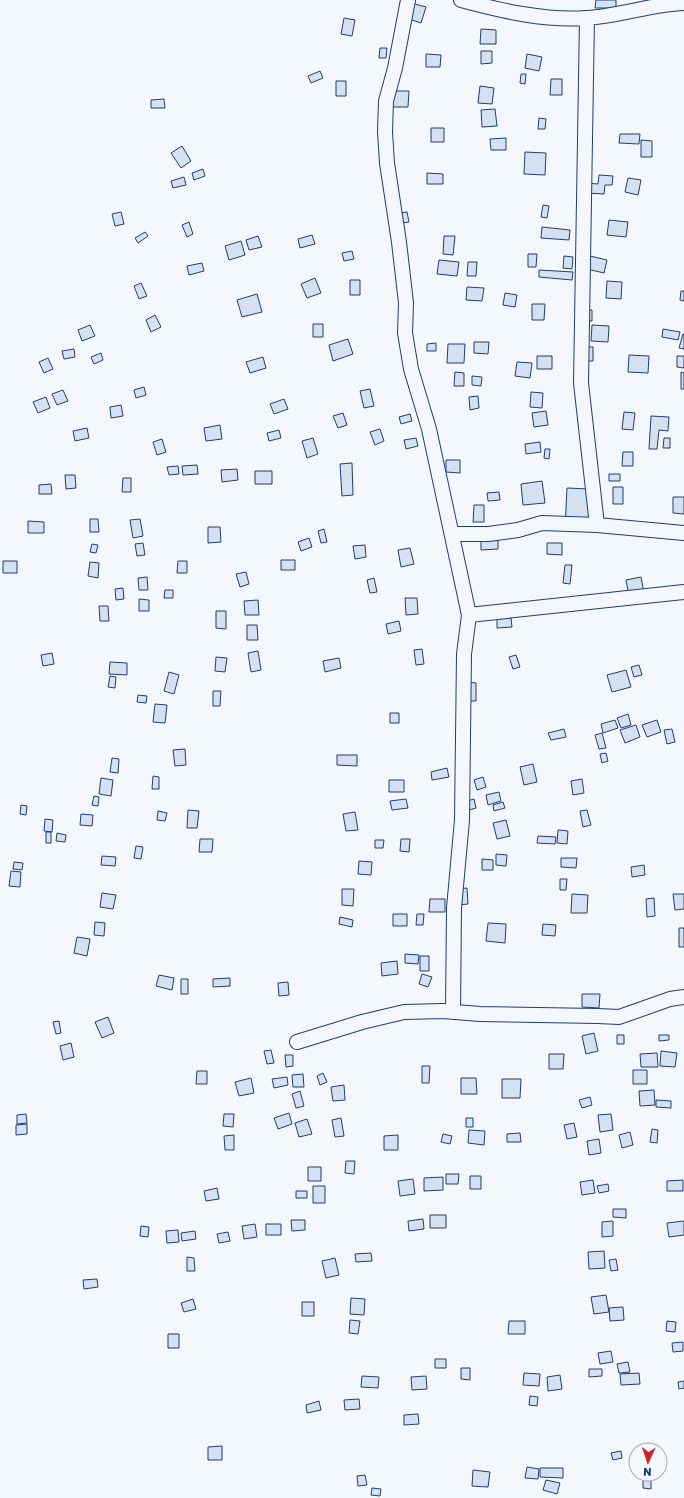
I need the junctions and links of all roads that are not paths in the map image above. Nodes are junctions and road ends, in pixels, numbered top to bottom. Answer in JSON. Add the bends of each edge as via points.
{"nodes":[{"id":1,"x":408,"y":0,"type":"edge"},
{"id":2,"x":461,"y":0,"type":"edge"},
{"id":3,"x":680,"y":2,"type":"edge"},
{"id":4,"x":587,"y":18,"type":"junction"},
{"id":5,"x":597,"y":525,"type":"junction"},
{"id":6,"x":684,"y":533,"type":"edge"},
{"id":7,"x":452,"y":534,"type":"junction"},
{"id":8,"x":684,"y":592,"type":"edge"},
{"id":9,"x":469,"y":615,"type":"junction"},
{"id":10,"x":684,"y":997,"type":"edge"},
{"id":11,"x":453,"y":1012,"type":"junction"},
{"id":12,"x":297,"y":1042,"type":"dead end"}],
"edges":[{"from":1,"to":7,"type":"street","via":[[386,101],[385,132],[406,304],[405,333]]},
{"from":2,"to":4,"type":"street","via":[[506,12]]},
{"from":3,"to":4,"type":"street"},
{"from":4,"to":5,"type":"street","via":[[581,383]]},
{"from":5,"to":6,"type":"street"},
{"from":5,"to":7,"type":"street","via":[[542,523],[518,530],[488,534]]},
{"from":7,"to":9,"type":"street"},
{"from":8,"to":9,"type":"street"},
{"from":9,"to":11,"type":"street","via":[[464,654],[462,820],[454,908]]},
{"from":10,"to":11,"type":"street","via":[[670,999],[619,1017]]},
{"from":11,"to":12,"type":"street","via":[[404,1012]]}]}
